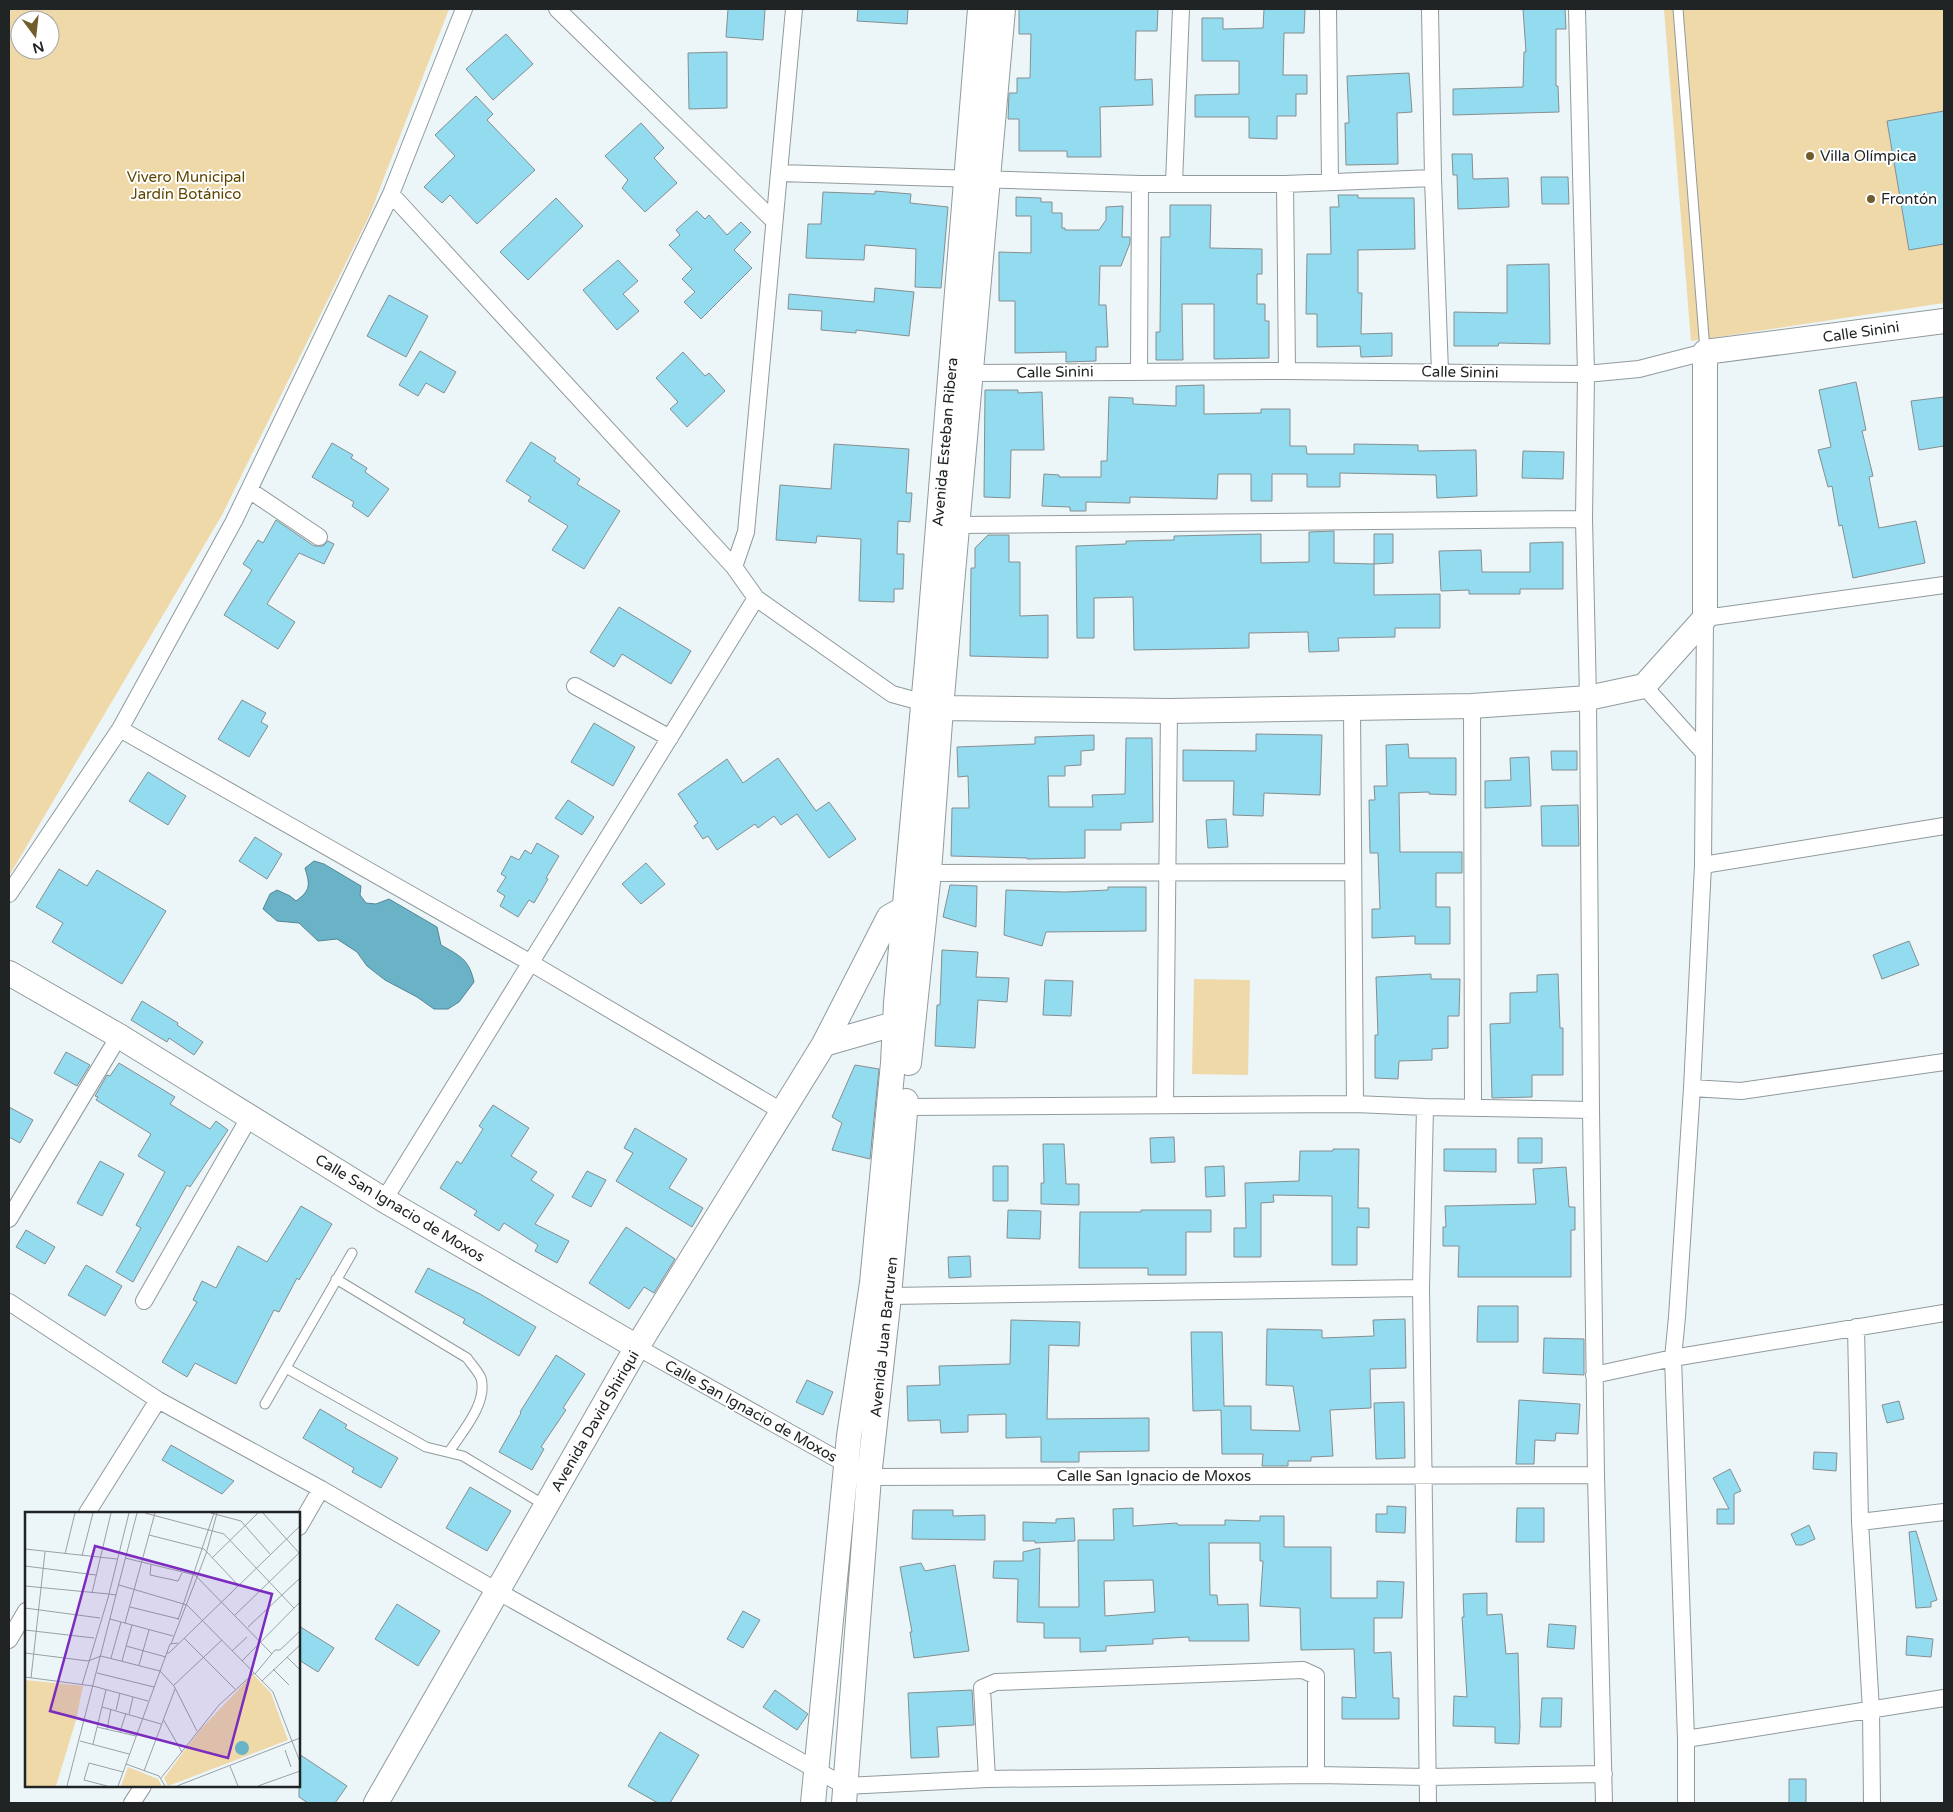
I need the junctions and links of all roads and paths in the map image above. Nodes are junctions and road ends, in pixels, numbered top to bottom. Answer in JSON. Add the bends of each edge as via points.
{"nodes":[{"id":1,"x":464,"y":9,"type":"edge"},
{"id":2,"x":557,"y":9,"type":"edge"},
{"id":3,"x":794,"y":9,"type":"edge"},
{"id":4,"x":980,"y":9,"type":"edge"},
{"id":5,"x":1003,"y":9,"type":"edge"},
{"id":6,"x":1181,"y":9,"type":"edge"},
{"id":7,"x":1328,"y":9,"type":"edge"},
{"id":8,"x":1430,"y":9,"type":"edge"},
{"id":9,"x":1577,"y":9,"type":"edge"},
{"id":10,"x":1678,"y":9,"type":"edge"},
{"id":11,"x":779,"y":173,"type":"junction"},
{"id":12,"x":1433,"y":178,"type":"junction"},
{"id":13,"x":977,"y":180,"type":"junction"},
{"id":14,"x":1330,"y":182,"type":"junction"},
{"id":15,"x":1174,"y":183,"type":"junction"},
{"id":16,"x":1140,"y":184,"type":"junction"},
{"id":17,"x":1285,"y":184,"type":"junction"},
{"id":18,"x":391,"y":194,"type":"junction"},
{"id":19,"x":774,"y":221,"type":"junction"},
{"id":20,"x":1944,"y":321,"type":"edge"},
{"id":21,"x":1705,"y":352,"type":"junction"},
{"id":22,"x":1139,"y":371,"type":"junction"},
{"id":23,"x":1288,"y":371,"type":"junction"},
{"id":24,"x":1440,"y":372,"type":"junction"},
{"id":25,"x":972,"y":373,"type":"junction"},
{"id":26,"x":1593,"y":373,"type":"junction"},
{"id":27,"x":249,"y":490,"type":"junction"},
{"id":28,"x":1584,"y":519,"type":"junction"},
{"id":29,"x":958,"y":525,"type":"junction"},
{"id":30,"x":319,"y":537,"type":"dead end"},
{"id":31,"x":734,"y":567,"type":"junction"},
{"id":32,"x":1944,"y":585,"type":"edge"},
{"id":33,"x":756,"y":598,"type":"junction"},
{"id":34,"x":1705,"y":618,"type":"junction"},
{"id":35,"x":575,"y":686,"type":"dead end"},
{"id":36,"x":1644,"y":686,"type":"junction"},
{"id":37,"x":1588,"y":698,"type":"junction"},
{"id":38,"x":932,"y":705,"type":"junction"},
{"id":39,"x":1472,"y":706,"type":"junction"},
{"id":40,"x":1352,"y":708,"type":"junction"},
{"id":41,"x":1169,"y":711,"type":"junction"},
{"id":42,"x":120,"y":729,"type":"junction"},
{"id":43,"x":670,"y":738,"type":"junction"},
{"id":44,"x":1704,"y":753,"type":"junction"},
{"id":45,"x":1944,"y":826,"type":"edge"},
{"id":46,"x":1703,"y":865,"type":"junction"},
{"id":47,"x":1354,"y":872,"type":"junction"},
{"id":48,"x":918,"y":873,"type":"junction"},
{"id":49,"x":1166,"y":874,"type":"junction"},
{"id":50,"x":9,"y":894,"type":"edge"},
{"id":51,"x":915,"y":908,"type":"junction"},
{"id":52,"x":531,"y":963,"type":"junction"},
{"id":53,"x":9,"y":973,"type":"edge"},
{"id":54,"x":904,"y":1021,"type":"junction"},
{"id":55,"x":119,"y":1036,"type":"junction"},
{"id":56,"x":824,"y":1044,"type":"junction"},
{"id":57,"x":1944,"y":1062,"type":"edge"},
{"id":58,"x":1692,"y":1088,"type":"junction"},
{"id":59,"x":1165,"y":1104,"type":"junction"},
{"id":60,"x":1354,"y":1104,"type":"junction"},
{"id":61,"x":905,"y":1107,"type":"junction"},
{"id":62,"x":1473,"y":1107,"type":"junction"},
{"id":63,"x":1425,"y":1108,"type":"junction"},
{"id":64,"x":1591,"y":1110,"type":"junction"},
{"id":65,"x":783,"y":1112,"type":"junction"},
{"id":66,"x":250,"y":1118,"type":"junction"},
{"id":67,"x":384,"y":1200,"type":"junction"},
{"id":68,"x":9,"y":1219,"type":"edge"},
{"id":69,"x":352,"y":1253,"type":"dead end"},
{"id":70,"x":336,"y":1279,"type":"junction"},
{"id":71,"x":1421,"y":1288,"type":"junction"},
{"id":72,"x":889,"y":1296,"type":"junction"},
{"id":73,"x":9,"y":1302,"type":"edge"},
{"id":74,"x":144,"y":1302,"type":"dead end"},
{"id":75,"x":1944,"y":1313,"type":"edge"},
{"id":76,"x":1856,"y":1327,"type":"junction"},
{"id":77,"x":637,"y":1347,"type":"junction"},
{"id":78,"x":1673,"y":1358,"type":"junction"},
{"id":79,"x":286,"y":1368,"type":"junction"},
{"id":80,"x":1594,"y":1375,"type":"junction"},
{"id":81,"x":158,"y":1400,"type":"junction"},
{"id":82,"x":265,"y":1404,"type":"dead end"},
{"id":83,"x":449,"y":1452,"type":"junction"},
{"id":84,"x":846,"y":1464,"type":"junction"},
{"id":85,"x":1422,"y":1474,"type":"junction"},
{"id":86,"x":1596,"y":1474,"type":"junction"},
{"id":87,"x":870,"y":1477,"type":"junction"},
{"id":88,"x":321,"y":1489,"type":"junction"},
{"id":89,"x":546,"y":1506,"type":"junction"},
{"id":90,"x":88,"y":1512,"type":"edge"},
{"id":91,"x":1944,"y":1512,"type":"edge"},
{"id":92,"x":1860,"y":1522,"type":"junction"},
{"id":93,"x":300,"y":1525,"type":"edge"},
{"id":94,"x":497,"y":1591,"type":"junction"},
{"id":95,"x":25,"y":1613,"type":"edge"},
{"id":96,"x":9,"y":1640,"type":"edge"},
{"id":97,"x":1944,"y":1698,"type":"edge"},
{"id":98,"x":1871,"y":1710,"type":"junction"},
{"id":99,"x":1686,"y":1739,"type":"junction"},
{"id":100,"x":816,"y":1770,"type":"junction"},
{"id":101,"x":1604,"y":1774,"type":"junction"},
{"id":102,"x":1316,"y":1775,"type":"junction"},
{"id":103,"x":1428,"y":1777,"type":"junction"},
{"id":104,"x":987,"y":1780,"type":"junction"},
{"id":105,"x":142,"y":1787,"type":"edge"},
{"id":106,"x":845,"y":1795,"type":"edge"},
{"id":107,"x":132,"y":1803,"type":"edge"},
{"id":108,"x":376,"y":1803,"type":"edge"},
{"id":109,"x":813,"y":1803,"type":"edge"},
{"id":110,"x":1428,"y":1803,"type":"edge"},
{"id":111,"x":1604,"y":1803,"type":"edge"},
{"id":112,"x":1686,"y":1803,"type":"edge"},
{"id":113,"x":1872,"y":1803,"type":"edge"}],
"edges":[{"from":1,"to":18,"type":"street"},
{"from":2,"to":19,"type":"street"},
{"from":3,"to":11,"type":"street"},
{"from":4,"to":13,"type":"street","name":"Avenida Esteban Ribera"},
{"from":5,"to":13,"type":"street","name":"Avenida Esteban Ribera"},
{"from":6,"to":15,"type":"street"},
{"from":7,"to":14,"type":"street"},
{"from":8,"to":12,"type":"street"},
{"from":9,"to":26,"type":"street"},
{"from":10,"to":21,"type":"lane"},
{"from":11,"to":13,"type":"street"},
{"from":11,"to":19,"type":"street"},
{"from":12,"to":14,"type":"street"},
{"from":12,"to":24,"type":"street"},
{"from":13,"to":16,"type":"street"},
{"from":13,"to":25,"type":"street","name":"Avenida Esteban Ribera"},
{"from":13,"to":38,"type":"street","name":"Avenida Esteban Ribera"},
{"from":14,"to":17,"type":"street"},
{"from":15,"to":16,"type":"street"},
{"from":15,"to":17,"type":"street"},
{"from":16,"to":22,"type":"street"},
{"from":17,"to":23,"type":"street"},
{"from":18,"to":27,"type":"street"},
{"from":18,"to":31,"type":"street"},
{"from":19,"to":31,"type":"street","via":[[746,532]]},
{"from":20,"to":21,"type":"street","name":"Calle Sinini"},
{"from":21,"to":26,"type":"street","name":"Calle Sinini","via":[[1639,369]]},
{"from":21,"to":34,"type":"street"},
{"from":22,"to":23,"type":"street","name":"Calle Sinini"},
{"from":22,"to":25,"type":"street","name":"Calle Sinini"},
{"from":23,"to":24,"type":"street","name":"Calle Sinini"},
{"from":24,"to":26,"type":"street","name":"Calle Sinini"},
{"from":25,"to":29,"type":"street","name":"Avenida Esteban Ribera"},
{"from":26,"to":28,"type":"street"},
{"from":27,"to":30,"type":"street"},
{"from":27,"to":42,"type":"street"},
{"from":28,"to":29,"type":"street"},
{"from":28,"to":37,"type":"street"},
{"from":29,"to":38,"type":"street","name":"Avenida Esteban Ribera"},
{"from":31,"to":33,"type":"street"},
{"from":32,"to":34,"type":"street"},
{"from":33,"to":38,"type":"street","via":[[892,694]]},
{"from":33,"to":43,"type":"street"},
{"from":34,"to":36,"type":"street"},
{"from":34,"to":44,"type":"street"},
{"from":35,"to":43,"type":"street"},
{"from":36,"to":37,"type":"street"},
{"from":36,"to":44,"type":"street"},
{"from":37,"to":39,"type":"street"},
{"from":37,"to":64,"type":"street"},
{"from":38,"to":41,"type":"street"},
{"from":38,"to":48,"type":"street","name":"Avenida Esteban Ribera"},
{"from":39,"to":40,"type":"street"},
{"from":39,"to":62,"type":"street"},
{"from":40,"to":41,"type":"street"},
{"from":40,"to":47,"type":"street"},
{"from":41,"to":49,"type":"street"},
{"from":42,"to":50,"type":"street"},
{"from":42,"to":52,"type":"street"},
{"from":43,"to":52,"type":"street"},
{"from":44,"to":46,"type":"street"},
{"from":45,"to":46,"type":"street"},
{"from":46,"to":58,"type":"street"},
{"from":47,"to":49,"type":"street"},
{"from":47,"to":60,"type":"street"},
{"from":48,"to":49,"type":"street"},
{"from":48,"to":51,"type":"street","name":"Avenida Juan Barturen"},
{"from":49,"to":59,"type":"street"},
{"from":51,"to":54,"type":"street","name":"Avenida Juan Barturen"},
{"from":51,"to":56,"type":"street","name":"Avenida David Shiriqui","via":[[889,916]]},
{"from":52,"to":65,"type":"street"},
{"from":52,"to":67,"type":"street"},
{"from":53,"to":55,"type":"street","name":"Calle San Ignacio de Moxos"},
{"from":54,"to":56,"type":"street"},
{"from":54,"to":61,"type":"street","name":"Avenida Juan Barturen"},
{"from":54,"to":84,"type":"street","name":"Avenida Juan Barturen"},
{"from":55,"to":66,"type":"street","name":"Calle San Ignacio de Moxos"},
{"from":55,"to":68,"type":"street"},
{"from":56,"to":65,"type":"street","name":"Avenida David Shiriqui"},
{"from":57,"to":58,"type":"street","via":[[1741,1091]]},
{"from":58,"to":78,"type":"street"},
{"from":59,"to":60,"type":"street"},
{"from":59,"to":61,"type":"street"},
{"from":60,"to":63,"type":"street"},
{"from":61,"to":72,"type":"street","name":"Avenida Juan Barturen"},
{"from":62,"to":63,"type":"street"},
{"from":62,"to":64,"type":"street"},
{"from":63,"to":71,"type":"street"},
{"from":64,"to":80,"type":"street"},
{"from":65,"to":77,"type":"street","name":"Avenida David Shiriqui"},
{"from":66,"to":67,"type":"street","name":"Calle San Ignacio de Moxos"},
{"from":66,"to":74,"type":"street"},
{"from":67,"to":77,"type":"street","name":"Calle San Ignacio de Moxos"},
{"from":69,"to":70,"type":"lane"},
{"from":70,"to":79,"type":"lane"},
{"from":70,"to":83,"type":"lane","via":[[467,1358],[480,1376],[482,1394],[479,1405]]},
{"from":71,"to":72,"type":"street"},
{"from":71,"to":85,"type":"street"},
{"from":72,"to":87,"type":"street","name":"Avenida Juan Barturen"},
{"from":73,"to":81,"type":"street"},
{"from":75,"to":76,"type":"street"},
{"from":76,"to":78,"type":"street"},
{"from":76,"to":92,"type":"street"},
{"from":77,"to":84,"type":"street","name":"Calle San Ignacio de Moxos"},
{"from":77,"to":89,"type":"street","name":"Avenida David Shiriqui"},
{"from":78,"to":80,"type":"street"},
{"from":78,"to":99,"type":"street"},
{"from":79,"to":82,"type":"lane"},
{"from":79,"to":83,"type":"lane","via":[[426,1447]]},
{"from":80,"to":86,"type":"street"},
{"from":81,"to":88,"type":"street"},
{"from":81,"to":90,"type":"street"},
{"from":83,"to":89,"type":"lane","via":[[463,1456]]},
{"from":84,"to":87,"type":"street","name":"Calle San Ignacio de Moxos"},
{"from":84,"to":100,"type":"street","name":"Avenida Juan Barturen"},
{"from":85,"to":86,"type":"street","name":"Calle San Ignacio de Moxos"},
{"from":85,"to":87,"type":"street","name":"Calle San Ignacio de Moxos"},
{"from":85,"to":103,"type":"street"},
{"from":86,"to":101,"type":"street"},
{"from":87,"to":106,"type":"street","name":"Avenida Juan Barturen"},
{"from":88,"to":93,"type":"street"},
{"from":88,"to":94,"type":"street"},
{"from":89,"to":94,"type":"street","name":"Avenida David Shiriqui"},
{"from":91,"to":92,"type":"street"},
{"from":92,"to":98,"type":"street"},
{"from":94,"to":100,"type":"street"},
{"from":94,"to":108,"type":"street","name":"Avenida David Shiriqui"},
{"from":95,"to":96,"type":"street"},
{"from":97,"to":98,"type":"street"},
{"from":98,"to":99,"type":"street"},
{"from":98,"to":113,"type":"street"},
{"from":99,"to":112,"type":"street"},
{"from":100,"to":106,"type":"street"},
{"from":100,"to":109,"type":"street","name":"Avenida Juan Barturen"},
{"from":101,"to":103,"type":"street"},
{"from":101,"to":111,"type":"street"},
{"from":102,"to":103,"type":"street"},
{"from":102,"to":104,"type":"street"},
{"from":102,"to":104,"type":"street","via":[[1316,1676],[1303,1670],[996,1682],[982,1688]]},
{"from":103,"to":110,"type":"street"},
{"from":104,"to":106,"type":"street"},
{"from":105,"to":107,"type":"street"}]}
